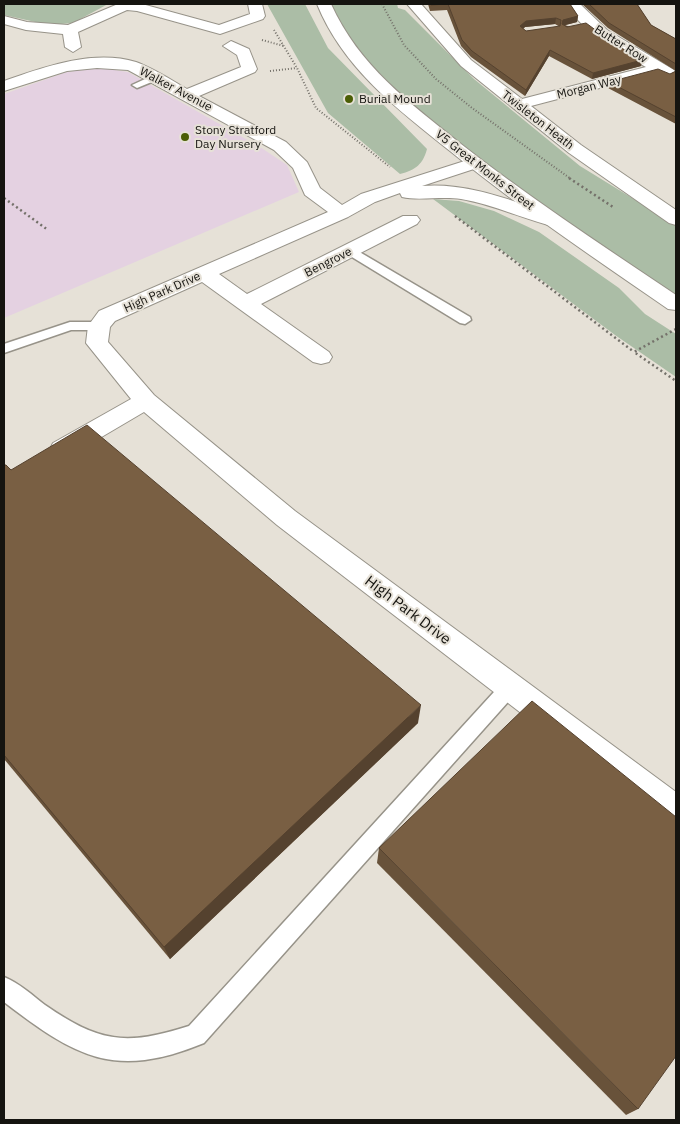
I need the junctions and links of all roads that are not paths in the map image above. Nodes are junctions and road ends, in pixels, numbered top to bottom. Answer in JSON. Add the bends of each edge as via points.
{"nodes":[{"id":1,"x":255,"y":4,"type":"edge"},
{"id":2,"x":324,"y":4,"type":"edge"},
{"id":3,"x":414,"y":4,"type":"edge"},
{"id":4,"x":573,"y":4,"type":"edge"},
{"id":5,"x":125,"y":5,"type":"edge"},
{"id":6,"x":194,"y":5,"type":"edge"},
{"id":7,"x":172,"y":16,"type":"junction"},
{"id":8,"x":4,"y":20,"type":"edge"},
{"id":9,"x":70,"y":30,"type":"junction"},
{"id":10,"x":231,"y":46,"type":"dead end"},
{"id":11,"x":76,"y":63,"type":"junction"},
{"id":12,"x":660,"y":68,"type":"junction"},
{"id":13,"x":156,"y":77,"type":"junction"},
{"id":14,"x":676,"y":77,"type":"edge"},
{"id":15,"x":137,"y":84,"type":"dead end"},
{"id":16,"x":4,"y":86,"type":"edge"},
{"id":17,"x":187,"y":94,"type":"junction"},
{"id":18,"x":518,"y":105,"type":"junction"},
{"id":19,"x":474,"y":163,"type":"junction"},
{"id":20,"x":416,"y":187,"type":"junction"},
{"id":21,"x":340,"y":213,"type":"junction"},
{"id":22,"x":548,"y":219,"type":"junction"},
{"id":23,"x":676,"y":219,"type":"edge"},
{"id":24,"x":410,"y":220,"type":"dead end"},
{"id":25,"x":351,"y":251,"type":"junction"},
{"id":26,"x":205,"y":274,"type":"junction"},
{"id":27,"x":246,"y":303,"type":"junction"},
{"id":28,"x":676,"y":304,"type":"edge"},
{"id":29,"x":465,"y":320,"type":"dead end"},
{"id":30,"x":99,"y":326,"type":"junction"},
{"id":31,"x":4,"y":349,"type":"edge"},
{"id":32,"x":321,"y":357,"type":"dead end"},
{"id":33,"x":146,"y":401,"type":"junction"},
{"id":34,"x":48,"y":457,"type":"edge"},
{"id":35,"x":510,"y":687,"type":"junction"},
{"id":36,"x":676,"y":812,"type":"edge"},
{"id":37,"x":4,"y":988,"type":"edge"}],
"edges":[{"from":1,"to":7,"type":"street","via":[[258,16],[220,30]]},
{"from":2,"to":19,"type":"street","name":"V5 Great Monks Street","via":[[331,25],[358,62],[397,100]]},
{"from":3,"to":18,"type":"street","name":"Twisleton Heath","via":[[466,63]]},
{"from":4,"to":12,"type":"street","name":"Butter Row","via":[[585,25]]},
{"from":5,"to":7,"type":"street"},
{"from":5,"to":9,"type":"street"},
{"from":6,"to":7,"type":"street"},
{"from":8,"to":9,"type":"street","via":[[26,26]]},
{"from":9,"to":11,"type":"street"},
{"from":10,"to":17,"type":"street","via":[[244,52],[249,69]]},
{"from":11,"to":13,"type":"street","name":"Walker Avenue","via":[[107,62],[132,66]]},
{"from":11,"to":16,"type":"street","name":"Walker Avenue"},
{"from":12,"to":14,"type":"street","name":"Butter Row"},
{"from":12,"to":18,"type":"street","name":"Morgan Way"},
{"from":13,"to":15,"type":"lane"},
{"from":13,"to":17,"type":"street","name":"Walker Avenue"},
{"from":17,"to":21,"type":"street","name":"Walker Avenue","via":[[280,146],[301,166],[312,191]]},
{"from":18,"to":23,"type":"street","name":"Twisleton Heath"},
{"from":19,"to":20,"type":"street","name":"High Park Drive"},
{"from":19,"to":22,"type":"street","name":"V5 Great Monks Street"},
{"from":20,"to":21,"type":"street","name":"High Park Drive","via":[[368,198]]},
{"from":20,"to":22,"type":"street","name":"High Park Drive","via":[[468,194]]},
{"from":21,"to":26,"type":"street","name":"High Park Drive"},
{"from":22,"to":28,"type":"street","name":"V5 Great Monks Street"},
{"from":24,"to":25,"type":"street","name":"Bengrove"},
{"from":25,"to":27,"type":"street","name":"Bengrove"},
{"from":25,"to":29,"type":"lane"},
{"from":26,"to":27,"type":"street"},
{"from":26,"to":30,"type":"street","name":"High Park Drive","via":[[107,316]]},
{"from":27,"to":32,"type":"street"},
{"from":30,"to":31,"type":"lane","via":[[70,326]]},
{"from":30,"to":33,"type":"street","name":"High Park Drive","via":[[97,343]]},
{"from":33,"to":34,"type":"street"},
{"from":33,"to":35,"type":"street","name":"High Park Drive","via":[[286,518]]},
{"from":35,"to":36,"type":"street","name":"High Park Drive"},
{"from":35,"to":37,"type":"lane","via":[[196,1036],[137,1051],[96,1046],[60,1030]]}]}
